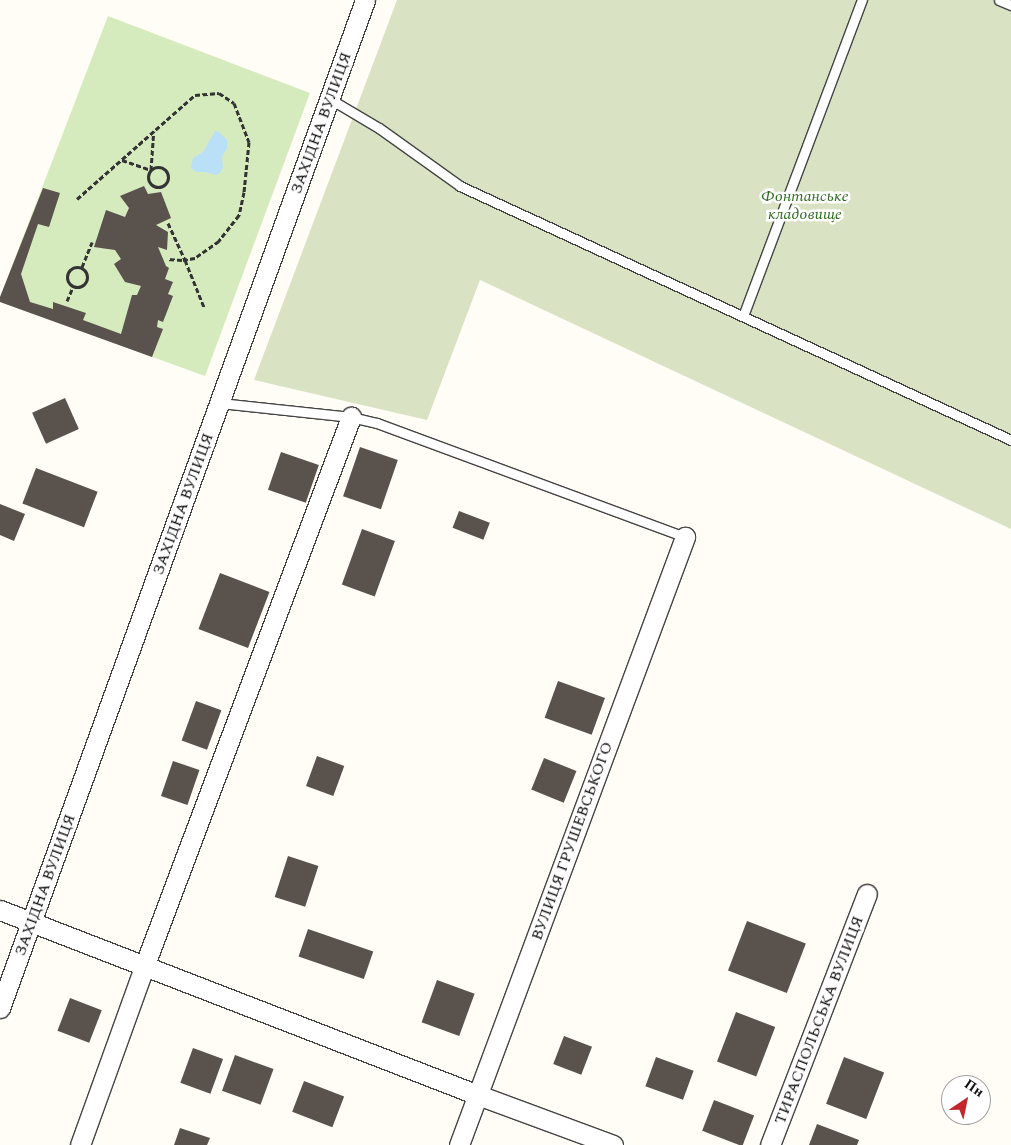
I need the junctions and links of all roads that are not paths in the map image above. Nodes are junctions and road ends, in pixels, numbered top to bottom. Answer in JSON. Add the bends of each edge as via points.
{"nodes":[{"id":1,"x":365,"y":0,"type":"edge"},
{"id":2,"x":862,"y":0,"type":"edge"},
{"id":3,"x":999,"y":0,"type":"edge"},
{"id":4,"x":1011,"y":5,"type":"edge"},
{"id":5,"x":330,"y":100,"type":"junction"},
{"id":6,"x":743,"y":316,"type":"junction"},
{"id":7,"x":220,"y":403,"type":"junction"},
{"id":8,"x":351,"y":417,"type":"junction"},
{"id":9,"x":1011,"y":440,"type":"edge"},
{"id":10,"x":685,"y":537,"type":"joint"},
{"id":11,"x":868,"y":894,"type":"dead end"},
{"id":12,"x":0,"y":910,"type":"edge"},
{"id":13,"x":31,"y":922,"type":"junction"},
{"id":14,"x":144,"y":967,"type":"junction"},
{"id":15,"x":0,"y":1008,"type":"edge"},
{"id":16,"x":478,"y":1096,"type":"junction"},
{"id":17,"x":80,"y":1145,"type":"edge"},
{"id":18,"x":459,"y":1145,"type":"edge"},
{"id":19,"x":613,"y":1145,"type":"edge"},
{"id":20,"x":770,"y":1145,"type":"edge"}],
"edges":[{"from":1,"to":5,"type":"street","name":"ЗАХІДНА ВУЛИЦЯ"},
{"from":2,"to":6,"type":"lane"},
{"from":3,"to":4,"type":"lane"},
{"from":5,"to":6,"type":"lane","via":[[379,128],[460,186]]},
{"from":5,"to":7,"type":"street","name":"ЗАХІДНА ВУЛИЦЯ"},
{"from":6,"to":9,"type":"lane"},
{"from":7,"to":8,"type":"lane"},
{"from":7,"to":13,"type":"street","name":"ЗАХІДНА ВУЛИЦЯ"},
{"from":8,"to":10,"type":"lane","via":[[377,423]]},
{"from":8,"to":14,"type":"street"},
{"from":10,"to":16,"type":"street","name":"ВУЛИЦЯ ГРУШЕВСЬКОГО"},
{"from":11,"to":20,"type":"street","name":"ТИРАСПОЛЬСЬКА ВУЛИЦЯ"},
{"from":12,"to":13,"type":"street"},
{"from":13,"to":14,"type":"street"},
{"from":13,"to":15,"type":"street","name":"ЗАХІДНА ВУЛИЦЯ"},
{"from":14,"to":16,"type":"street"},
{"from":14,"to":17,"type":"street"},
{"from":16,"to":18,"type":"street","name":"ВУЛИЦЯ ГРУШЕВСЬКОГО"},
{"from":16,"to":19,"type":"street"}]}
